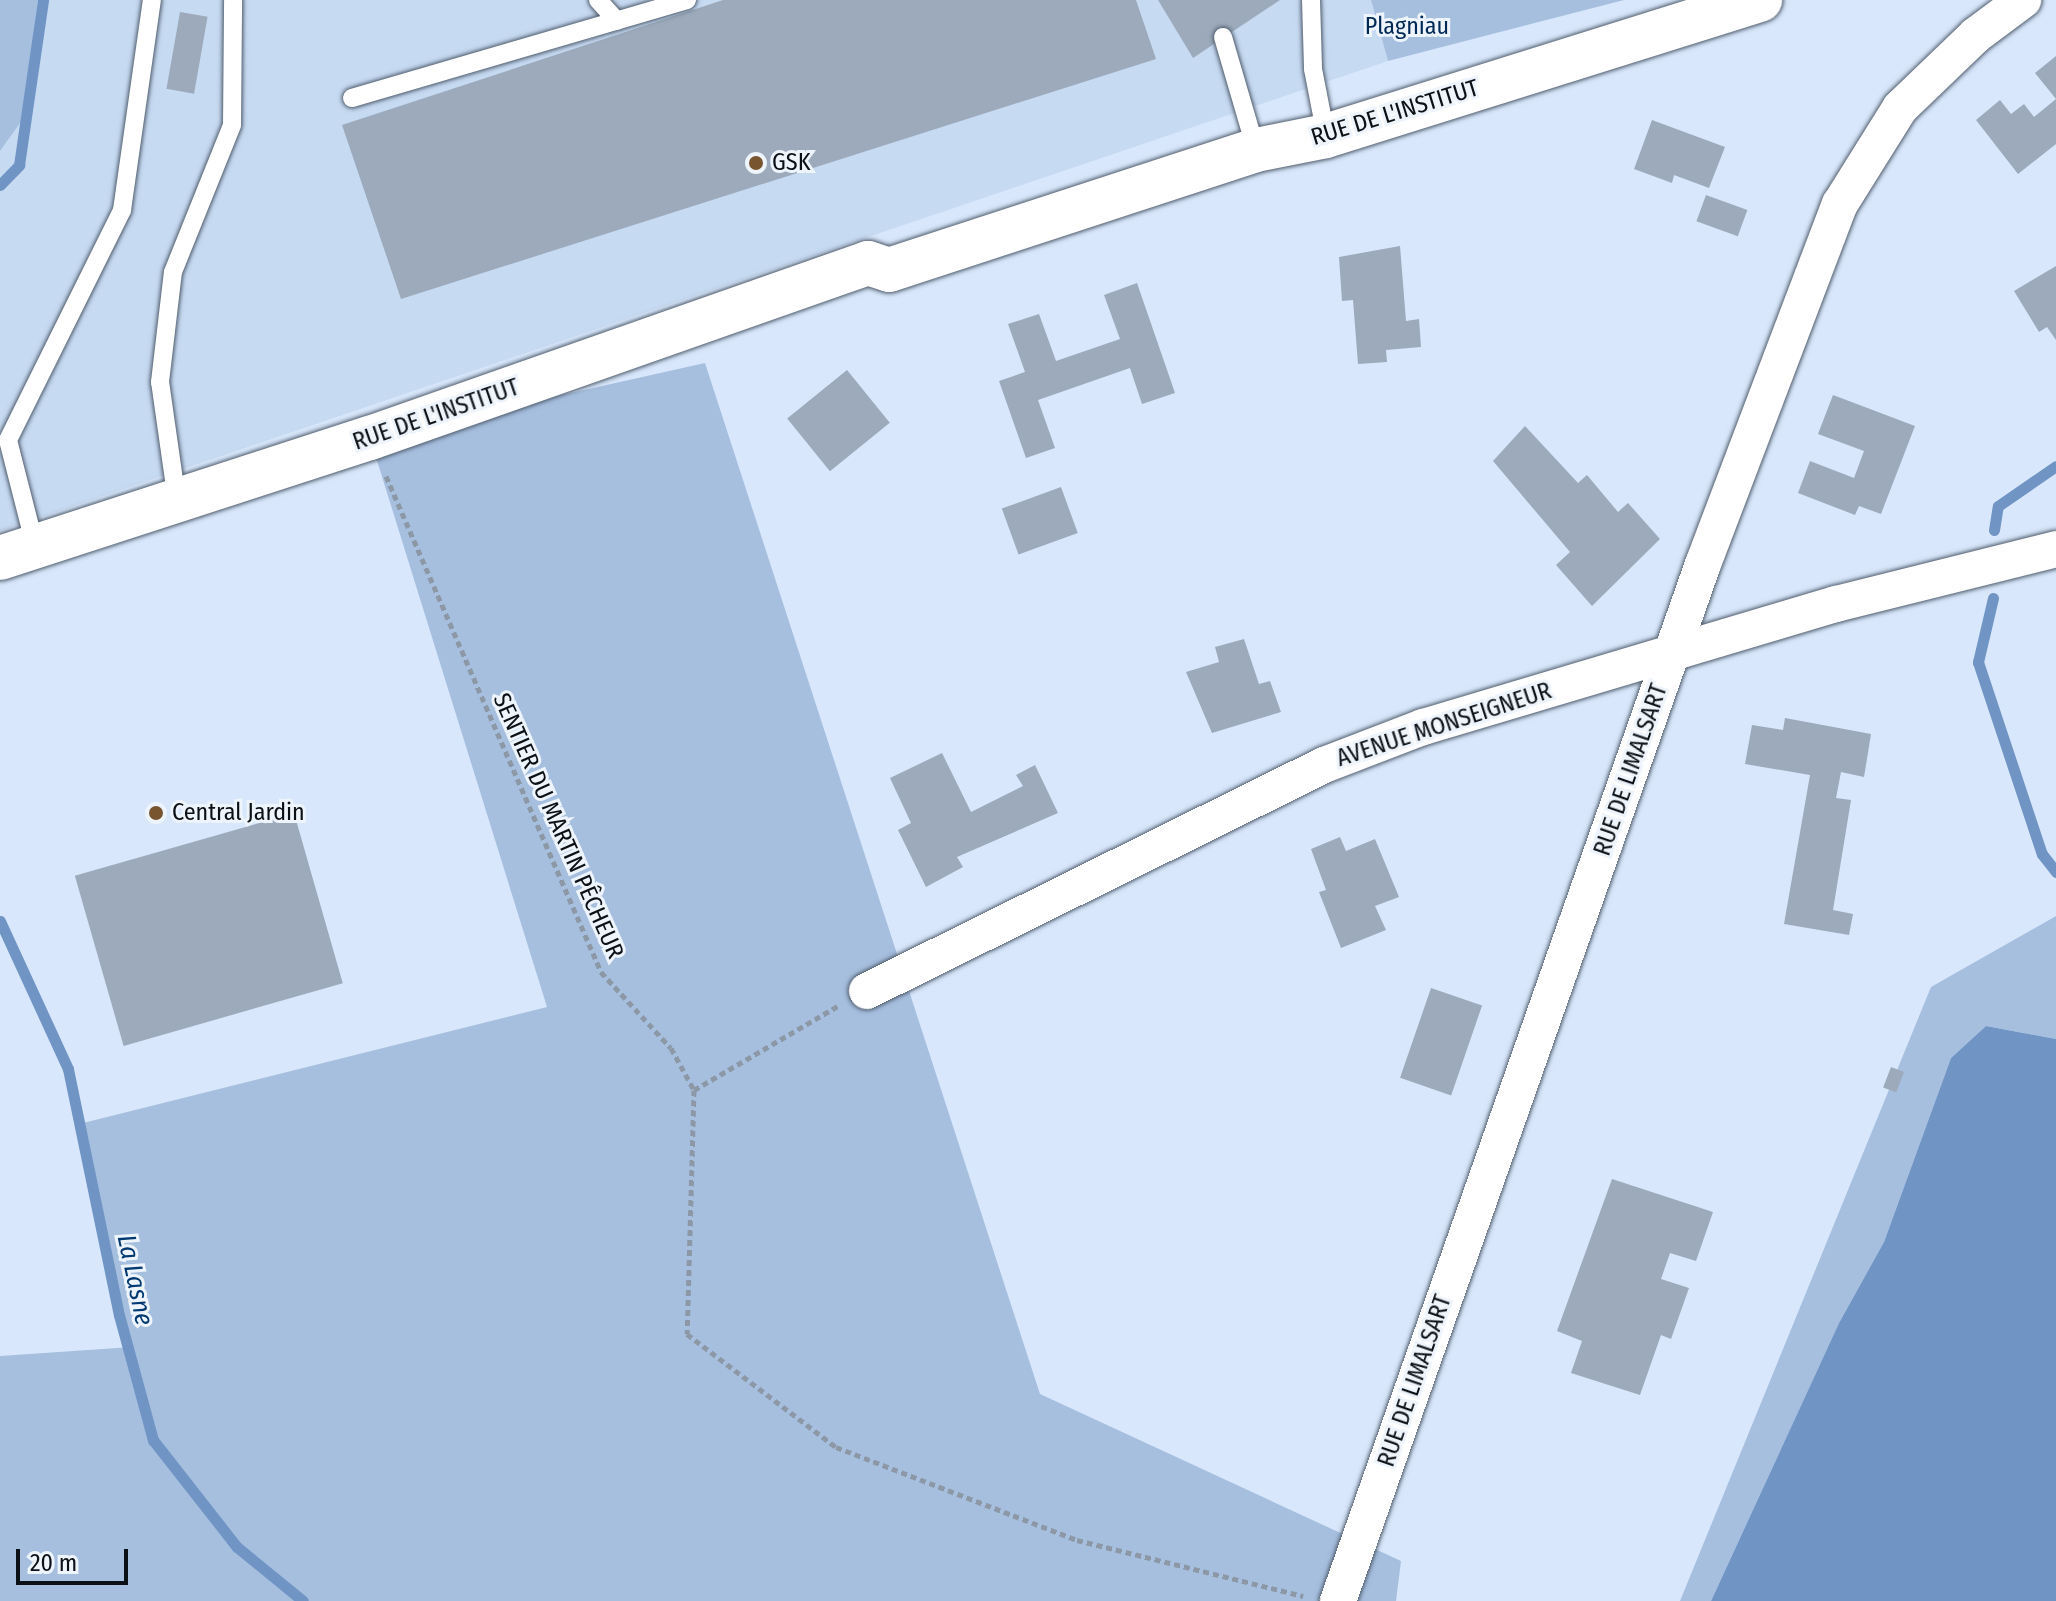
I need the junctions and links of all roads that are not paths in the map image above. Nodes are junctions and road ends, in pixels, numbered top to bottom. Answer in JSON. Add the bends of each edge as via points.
{"nodes":[{"id":1,"x":152,"y":0,"type":"edge"},
{"id":2,"x":233,"y":0,"type":"edge"},
{"id":3,"x":598,"y":0,"type":"edge"},
{"id":4,"x":687,"y":0,"type":"edge"},
{"id":5,"x":1311,"y":0,"type":"edge"},
{"id":6,"x":1760,"y":0,"type":"edge"},
{"id":7,"x":2023,"y":0,"type":"edge"},
{"id":8,"x":617,"y":21,"type":"junction"},
{"id":9,"x":1223,"y":37,"type":"dead end"},
{"id":10,"x":352,"y":98,"type":"dead end"},
{"id":11,"x":1326,"y":136,"type":"junction"},
{"id":12,"x":1256,"y":150,"type":"junction"},
{"id":13,"x":177,"y":501,"type":"junction"},
{"id":14,"x":2056,"y":549,"type":"edge"},
{"id":15,"x":17,"y":552,"type":"edge"},
{"id":16,"x":1671,"y":655,"type":"junction"},
{"id":17,"x":867,"y":991,"type":"road end"},
{"id":18,"x":1324,"y":1599,"type":"edge"}],
"edges":[{"from":1,"to":15,"type":"lane","via":[[122,210],[8,440]]},
{"from":2,"to":13,"type":"lane","via":[[232,125],[173,272],[160,382]]},
{"from":3,"to":8,"type":"lane"},
{"from":4,"to":8,"type":"lane"},
{"from":5,"to":11,"type":"lane","via":[[1313,69]]},
{"from":6,"to":11,"type":"street","name":"RUE DE L'INSTITUT"},
{"from":7,"to":16,"type":"street","name":"RUE DE LIMALSART","via":[[1976,35],[1900,108],[1851,181]]},
{"from":8,"to":10,"type":"lane"},
{"from":9,"to":12,"type":"lane"},
{"from":11,"to":12,"type":"street","name":"RUE DE L'INSTITUT"},
{"from":12,"to":13,"type":"street","name":"RUE DE L'INSTITUT","via":[[889,270],[868,263]]},
{"from":13,"to":15,"type":"street","name":"RUE DE L'INSTITUT"},
{"from":14,"to":16,"type":"street","name":"AVENUE MONSEIGNEUR","via":[[1864,597]]},
{"from":16,"to":17,"type":"street","name":"AVENUE MONSEIGNEUR","via":[[1423,727],[1324,765]]},
{"from":16,"to":18,"type":"street","name":"RUE DE LIMALSART"}]}
